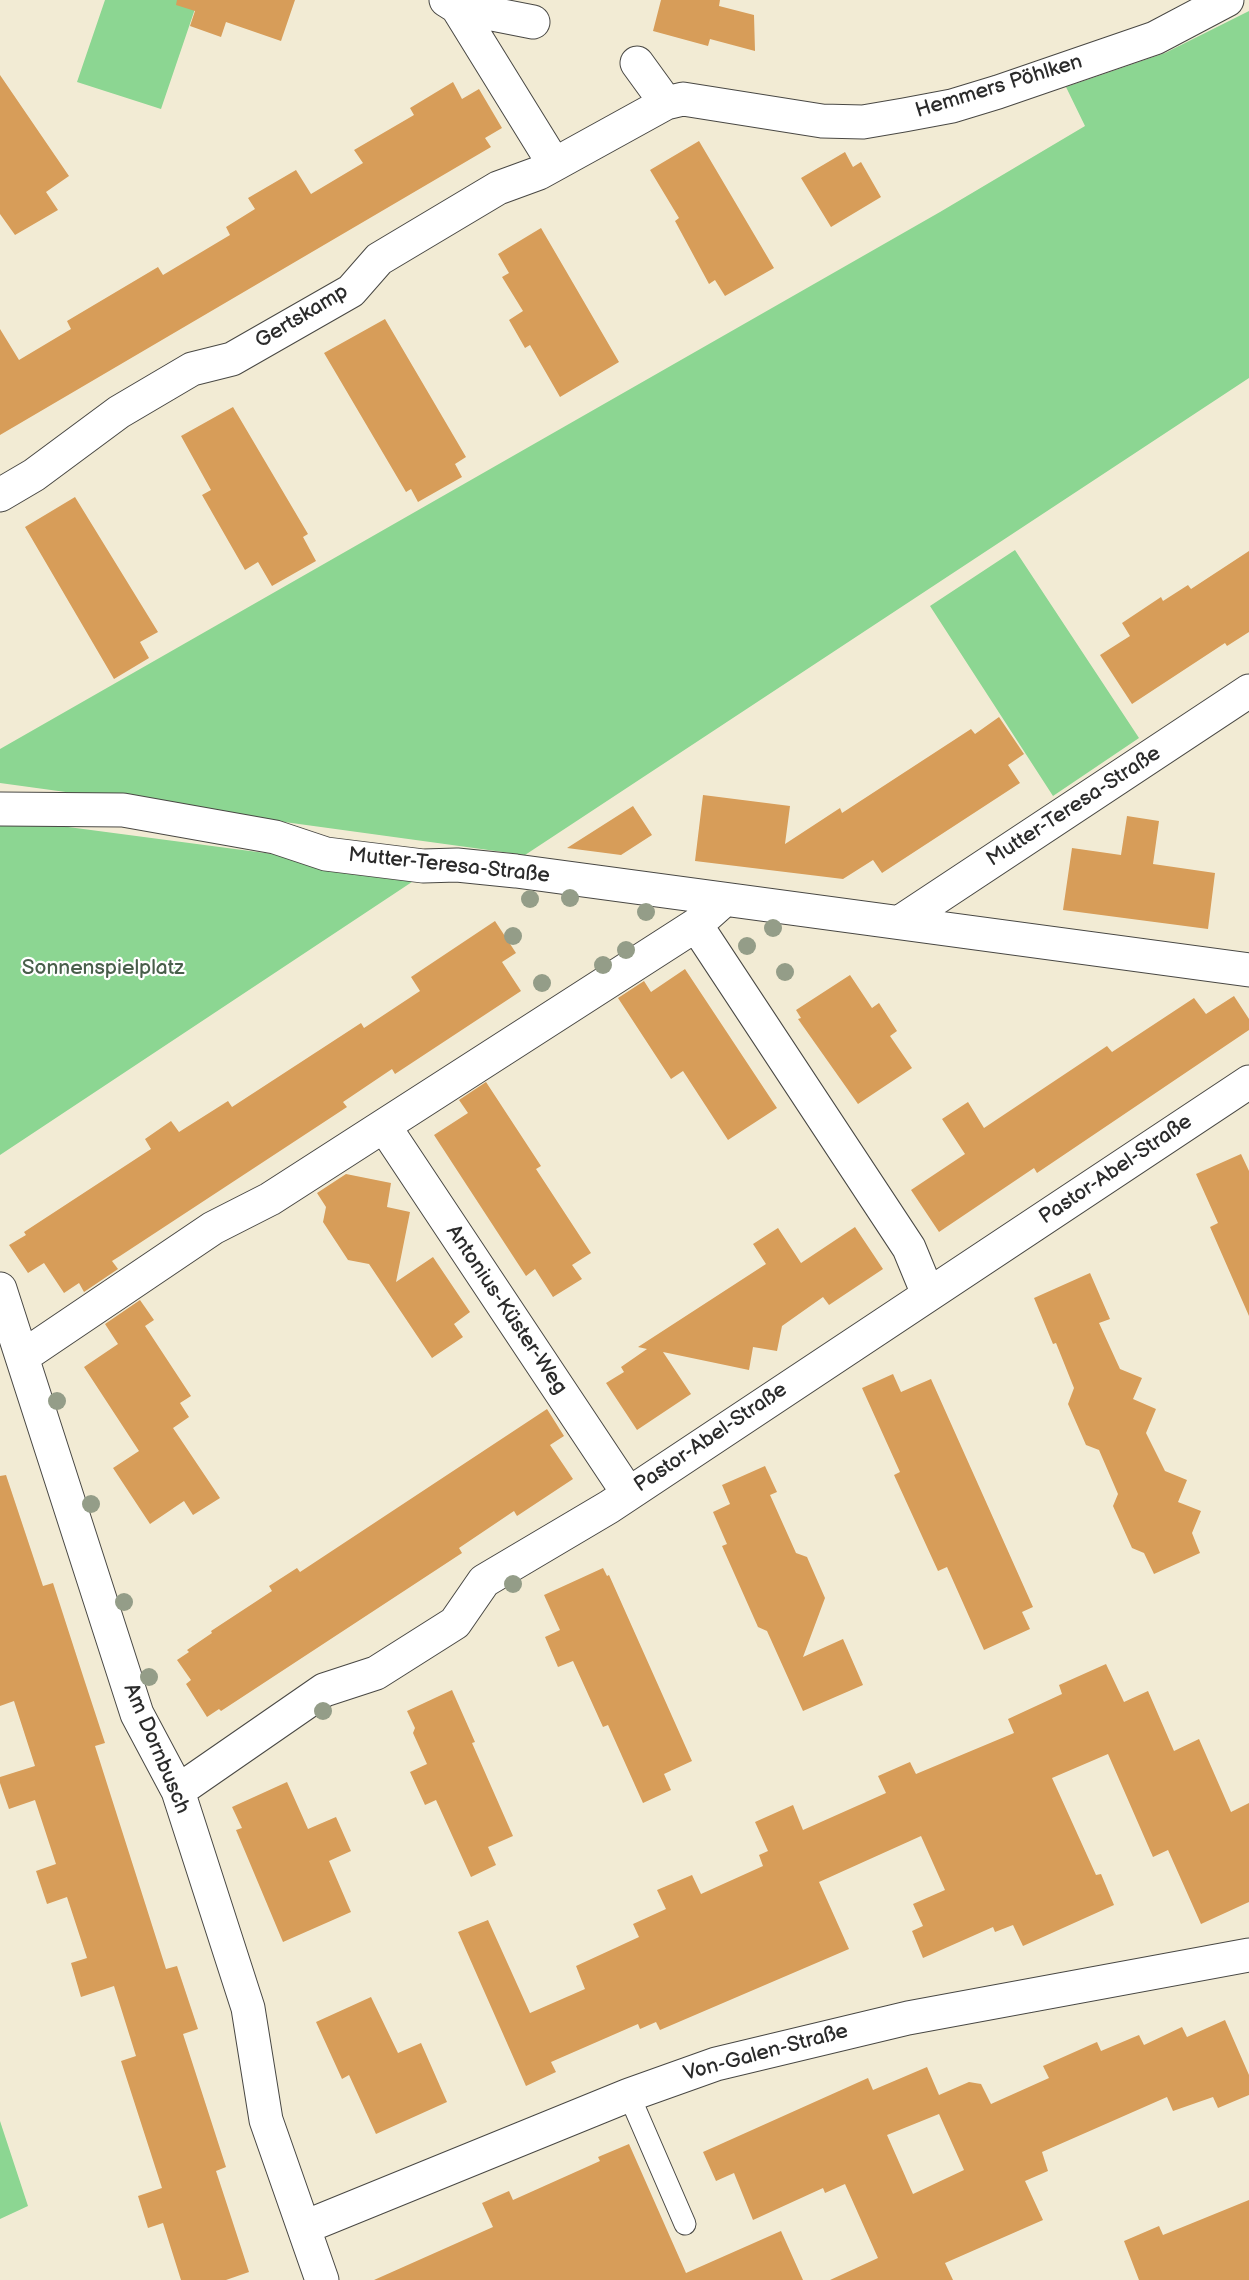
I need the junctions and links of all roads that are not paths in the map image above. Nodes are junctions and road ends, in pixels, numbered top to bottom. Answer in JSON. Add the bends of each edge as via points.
{"nodes":[{"id":1,"x":1227,"y":0,"type":"edge"},
{"id":2,"x":451,"y":4,"type":"edge"},
{"id":3,"x":533,"y":22,"type":"dead end"},
{"id":4,"x":636,"y":63,"type":"dead end"},
{"id":5,"x":666,"y":103,"type":"junction"},
{"id":6,"x":554,"y":164,"type":"junction"},
{"id":7,"x":0,"y":495,"type":"edge"},
{"id":8,"x":1249,"y":691,"type":"edge"},
{"id":9,"x":0,"y":809,"type":"edge"},
{"id":10,"x":724,"y":900,"type":"junction"},
{"id":11,"x":900,"y":922,"type":"junction"},
{"id":12,"x":696,"y":925,"type":"junction"},
{"id":13,"x":1249,"y":970,"type":"edge"},
{"id":14,"x":1249,"y":1082,"type":"edge"},
{"id":15,"x":384,"y":1126,"type":"junction"},
{"id":16,"x":0,"y":1289,"type":"edge"},
{"id":17,"x":928,"y":1294,"type":"junction"},
{"id":18,"x":22,"y":1357,"type":"junction"},
{"id":19,"x":628,"y":1493,"type":"junction"},
{"id":20,"x":178,"y":1791,"type":"junction"},
{"id":21,"x":1249,"y":1954,"type":"edge"},
{"id":22,"x":629,"y":2095,"type":"junction"},
{"id":23,"x":685,"y":2224,"type":"dead end"},
{"id":24,"x":305,"y":2227,"type":"junction"},
{"id":25,"x":322,"y":2280,"type":"edge"}],
"edges":[{"from":1,"to":5,"type":"street","name":"Hemmers Pöhlken","via":[[1155,38],[998,92],[904,115],[863,122],[822,121],[683,99]]},
{"from":2,"to":3,"type":"street"},
{"from":2,"to":6,"type":"street"},
{"from":4,"to":5,"type":"street"},
{"from":5,"to":6,"type":"street","name":"Gertskamp"},
{"from":6,"to":7,"type":"street","name":"Gertskamp","via":[[498,188],[379,259],[351,291],[232,359],[192,369],[119,412],[34,475]]},
{"from":8,"to":11,"type":"street","name":"Mutter-Teresa-Straße"},
{"from":9,"to":10,"type":"street","name":"Mutter-Teresa-Straße","via":[[123,810],[275,837],[326,854],[423,866],[516,871]]},
{"from":10,"to":11,"type":"street","name":"Mutter-Teresa-Straße"},
{"from":10,"to":12,"type":"street"},
{"from":11,"to":13,"type":"street","name":"Mutter-Teresa-Straße"},
{"from":12,"to":15,"type":"street"},
{"from":12,"to":17,"type":"street","via":[[909,1248]]},
{"from":14,"to":17,"type":"street","name":"Pastor-Abel-Straße"},
{"from":15,"to":18,"type":"street","via":[[270,1199],[213,1228]]},
{"from":15,"to":19,"type":"street","name":"Antonius-Küster-Weg"},
{"from":16,"to":18,"type":"street","name":"Am Dornbusch"},
{"from":17,"to":19,"type":"street","name":"Pastor-Abel-Straße"},
{"from":18,"to":20,"type":"street","name":"Am Dornbusch","via":[[137,1714]]},
{"from":19,"to":20,"type":"street","name":"Pastor-Abel-Straße","via":[[484,1581],[455,1623],[376,1672],[324,1690]]},
{"from":20,"to":24,"type":"street","name":"Am Dornbusch","via":[[248,2008],[266,2120]]},
{"from":21,"to":22,"type":"street","name":"Von-Galen-Straße","via":[[871,2025],[716,2064]]},
{"from":22,"to":23,"type":"lane"},
{"from":22,"to":24,"type":"street","name":"Von-Galen-Straße"},
{"from":24,"to":25,"type":"street","name":"Am Dornbusch"}]}
